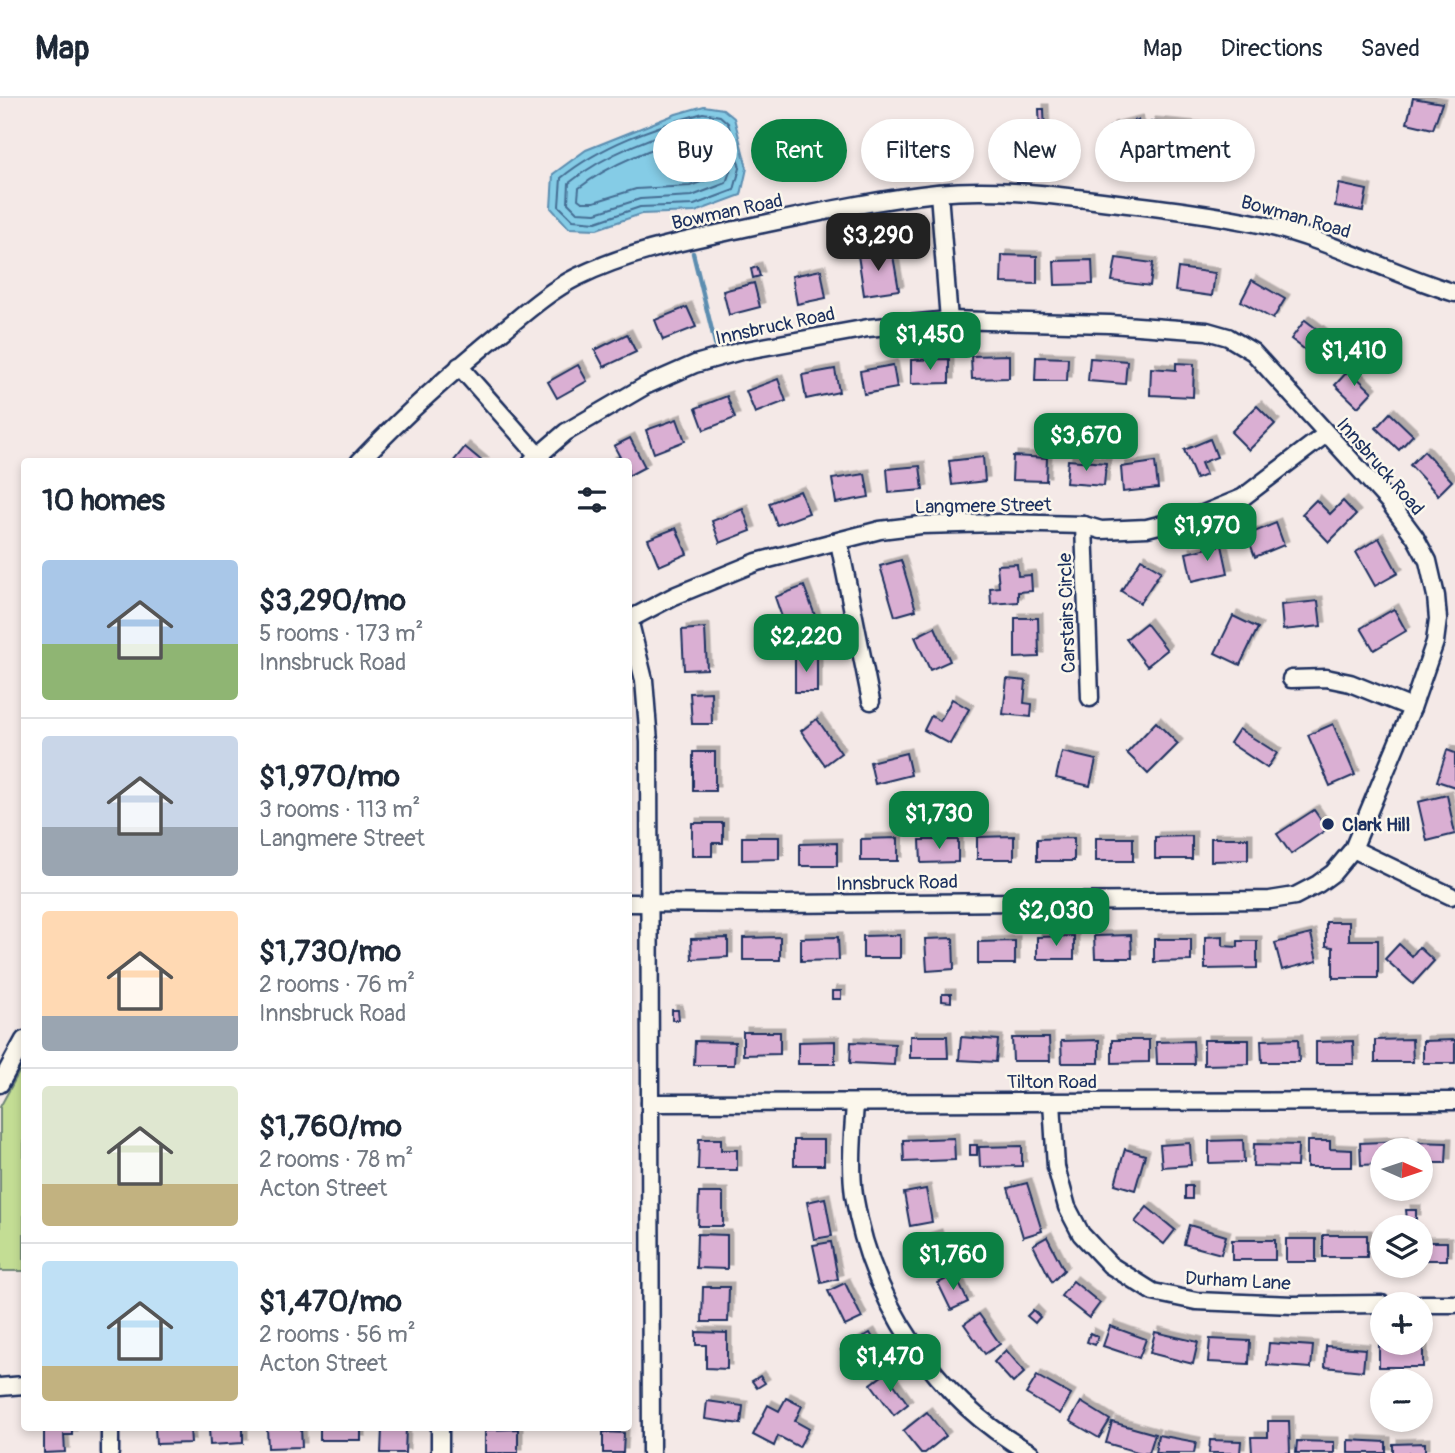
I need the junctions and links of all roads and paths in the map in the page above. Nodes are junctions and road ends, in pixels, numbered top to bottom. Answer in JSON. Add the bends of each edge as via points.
{"nodes":[{"id":1,"x":939,"y":193,"type":"junction"},
{"id":2,"x":1455,"y":293,"type":"edge"},
{"id":3,"x":949,"y":320,"type":"junction"},
{"id":4,"x":459,"y":366,"type":"junction"},
{"id":5,"x":1326,"y":434,"type":"junction"},
{"id":6,"x":363,"y":458,"type":"edge"},
{"id":7,"x":535,"y":458,"type":"edge"},
{"id":8,"x":539,"y":458,"type":"edge"},
{"id":9,"x":1084,"y":525,"type":"junction"},
{"id":10,"x":839,"y":542,"type":"junction"},
{"id":11,"x":632,"y":616,"type":"edge"},
{"id":12,"x":632,"y":630,"type":"edge"},
{"id":13,"x":1291,"y":680,"type":"dead end"},
{"id":14,"x":1090,"y":698,"type":"dead end"},
{"id":15,"x":872,"y":701,"type":"dead end"},
{"id":16,"x":1412,"y":708,"type":"junction"},
{"id":17,"x":1353,"y":849,"type":"junction"},
{"id":18,"x":1451,"y":896,"type":"dead end"},
{"id":19,"x":632,"y":902,"type":"edge"},
{"id":20,"x":649,"y":904,"type":"junction"},
{"id":21,"x":21,"y":1046,"type":"edge"},
{"id":22,"x":0,"y":1084,"type":"edge"},
{"id":23,"x":1455,"y":1101,"type":"edge"},
{"id":24,"x":1052,"y":1102,"type":"junction"},
{"id":25,"x":650,"y":1103,"type":"junction"},
{"id":26,"x":855,"y":1104,"type":"junction"},
{"id":27,"x":1370,"y":1304,"type":"edge"},
{"id":28,"x":1433,"y":1304,"type":"edge"},
{"id":29,"x":1455,"y":1304,"type":"edge"},
{"id":30,"x":21,"y":1385,"type":"edge"},
{"id":31,"x":0,"y":1387,"type":"edge"},
{"id":32,"x":110,"y":1431,"type":"edge"},
{"id":33,"x":440,"y":1431,"type":"edge"},
{"id":34,"x":110,"y":1453,"type":"edge"},
{"id":35,"x":440,"y":1453,"type":"edge"},
{"id":36,"x":651,"y":1453,"type":"edge"},
{"id":37,"x":1031,"y":1453,"type":"edge"}],
"edges":[{"from":1,"to":2,"type":"street","name":"Bowman Road","via":[[1042,194],[1265,225],[1325,242]]},
{"from":1,"to":3,"type":"street"},
{"from":1,"to":4,"type":"street","name":"Bowman Road","via":[[839,208],[629,255],[576,277],[540,300]]},
{"from":3,"to":5,"type":"street","name":"Innsbruck Road","via":[[1110,324],[1206,331],[1228,337],[1253,352]]},
{"from":3,"to":8,"type":"street","name":"Innsbruck Road","via":[[868,328],[695,364],[645,386],[566,432]]},
{"from":4,"to":6,"type":"street","name":"Bowman Road"},
{"from":4,"to":7,"type":"street"},
{"from":5,"to":9,"type":"street","name":"Langmere Street","via":[[1242,498],[1203,514],[1147,528],[1101,530]]},
{"from":5,"to":16,"type":"street","name":"Innsbruck Road","via":[[1389,502],[1428,561],[1438,619],[1435,642]]},
{"from":9,"to":10,"type":"street","name":"Langmere Street","via":[[921,525]]},
{"from":9,"to":14,"type":"street","name":"Carstairs Circle"},
{"from":10,"to":11,"type":"street","name":"Langmere Street","via":[[757,562]]},
{"from":10,"to":15,"type":"street"},
{"from":12,"to":20,"type":"street","via":[[644,680],[649,742]]},
{"from":13,"to":16,"type":"street","via":[[1350,682]]},
{"from":16,"to":17,"type":"street","name":"Innsbruck Road"},
{"from":17,"to":18,"type":"street"},
{"from":17,"to":20,"type":"street","name":"Innsbruck Road","via":[[1334,873],[1318,884],[1295,896],[1270,900]]},
{"from":19,"to":20,"type":"street","name":"Innsbruck Road"},
{"from":20,"to":25,"type":"street"},
{"from":21,"to":22,"type":"street"},
{"from":23,"to":24,"type":"street","name":"Tilton Road"},
{"from":24,"to":26,"type":"street","name":"Tilton Road"},
{"from":24,"to":27,"type":"street","name":"Durham Lane","via":[[1056,1167],[1067,1207],[1081,1234],[1110,1265],[1153,1292],[1196,1301]]},
{"from":25,"to":26,"type":"street","name":"Tilton Road"},
{"from":25,"to":36,"type":"street"},
{"from":26,"to":37,"type":"street","via":[[854,1194],[869,1256],[889,1303],[923,1359],[948,1389],[1010,1442]]},
{"from":28,"to":29,"type":"street"},
{"from":30,"to":31,"type":"street"},
{"from":32,"to":34,"type":"street"},
{"from":33,"to":35,"type":"street"}]}
